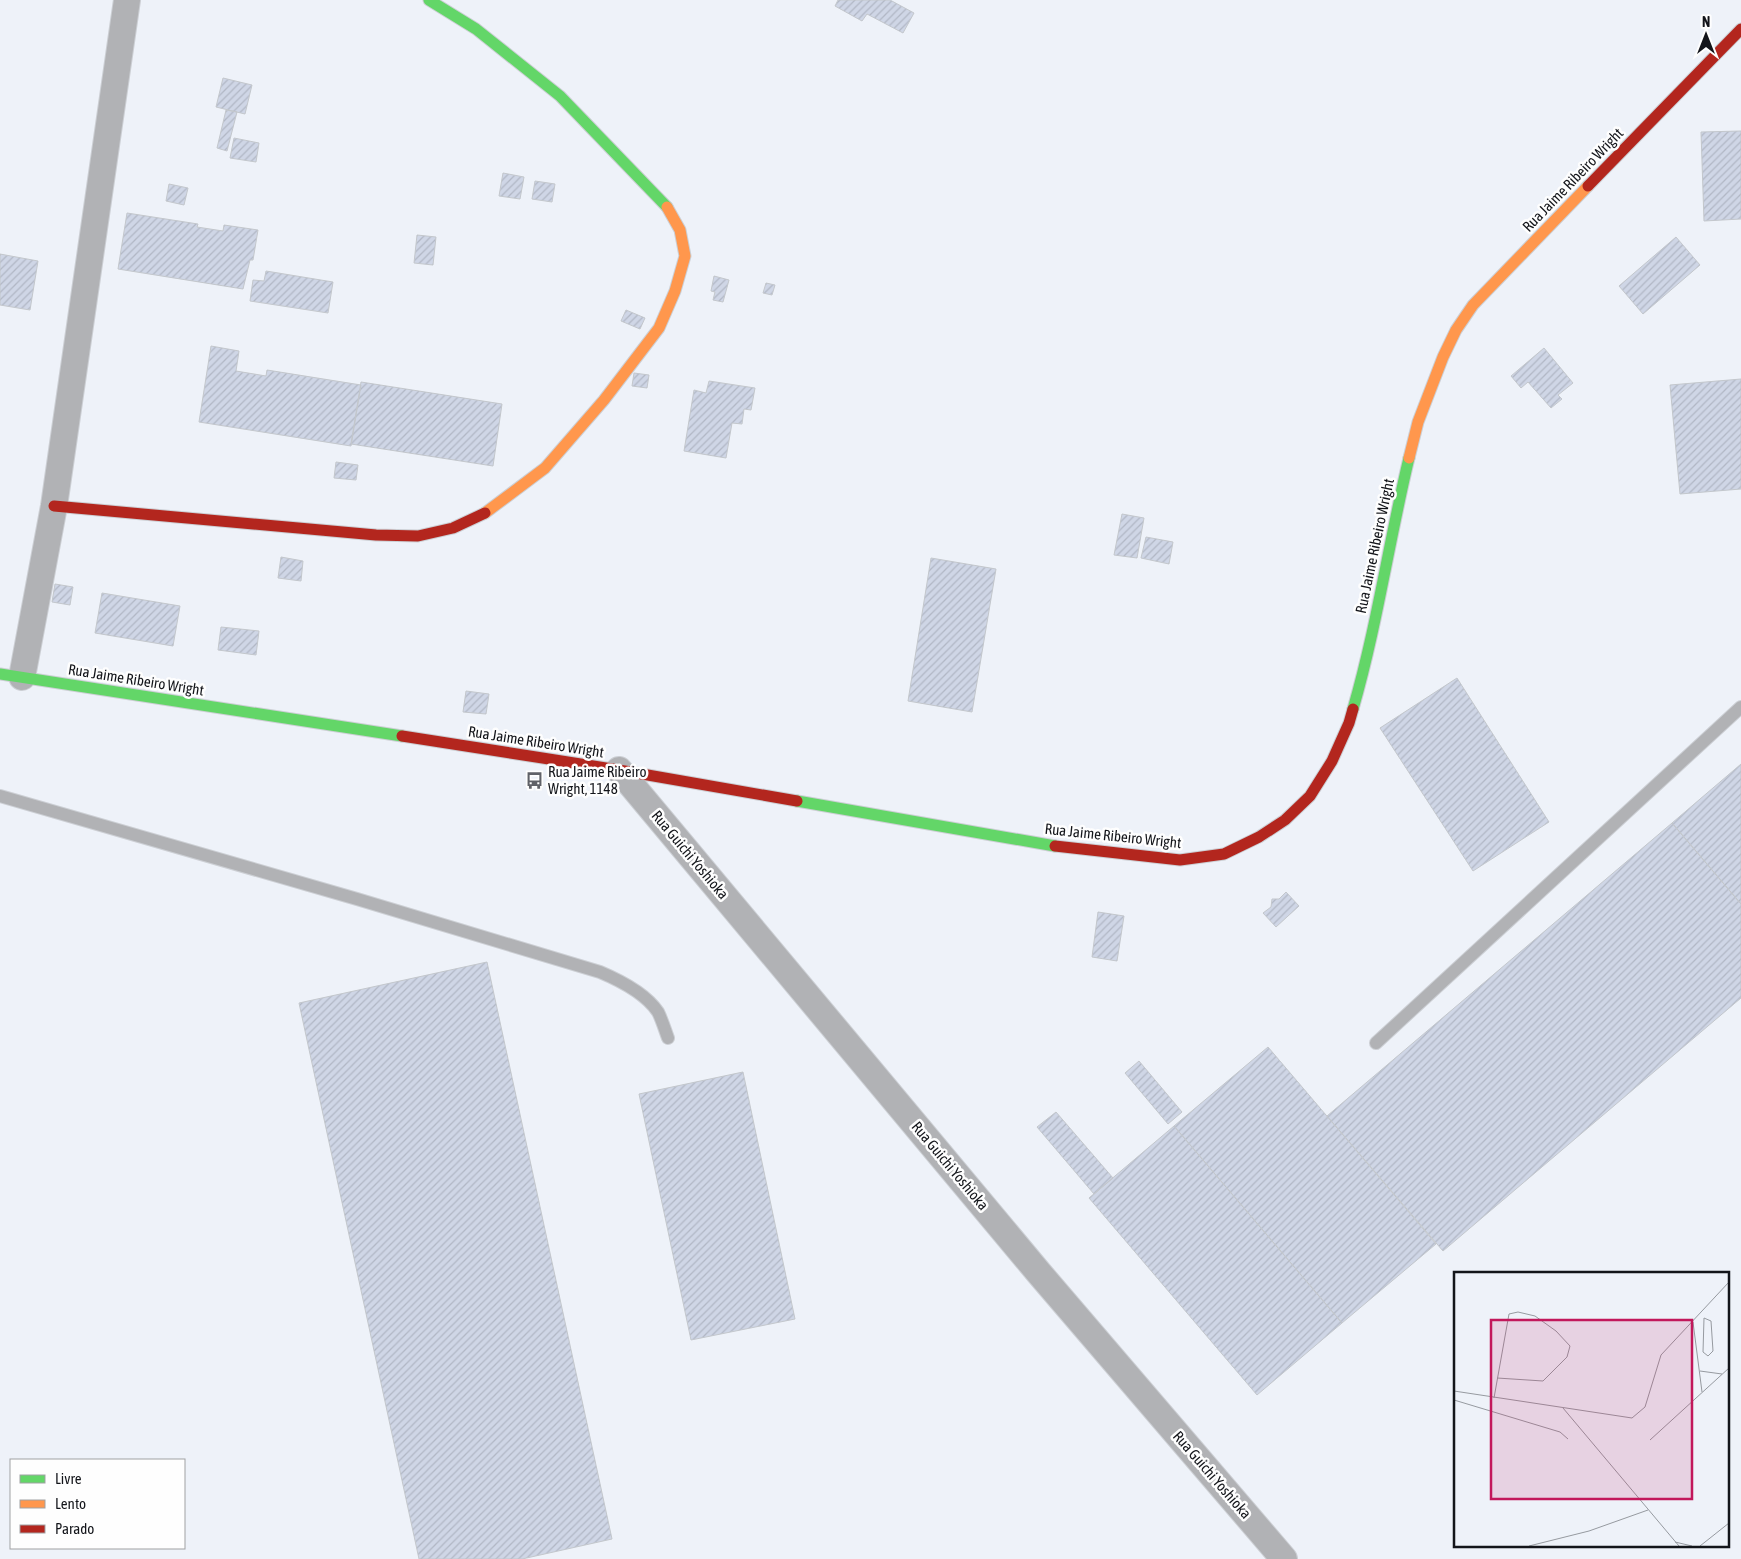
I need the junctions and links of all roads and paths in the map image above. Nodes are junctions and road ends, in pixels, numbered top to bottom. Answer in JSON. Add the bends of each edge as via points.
{"nodes":[{"id":1,"x":127,"y":0,"type":"edge"},
{"id":2,"x":428,"y":0,"type":"edge"},
{"id":3,"x":1741,"y":29,"type":"edge"},
{"id":4,"x":54,"y":506,"type":"junction"},
{"id":5,"x":11,"y":676,"type":"edge"},
{"id":6,"x":1741,"y":707,"type":"edge"},
{"id":7,"x":619,"y":770,"type":"junction"},
{"id":8,"x":0,"y":796,"type":"edge"},
{"id":9,"x":668,"y":1038,"type":"dead end"},
{"id":10,"x":1376,"y":1043,"type":"dead end"},
{"id":11,"x":1284,"y":1559,"type":"edge"}],
"edges":[{"from":1,"to":4,"type":"street"},
{"from":2,"to":4,"type":"street","via":[[476,29],[560,96],[667,207],[680,230],[685,256],[659,328],[604,400],[545,468],[490,510],[453,528],[418,536],[376,535]]},
{"from":3,"to":7,"type":"street","name":"Rua Jaime Ribeiro Wright","via":[[1473,305],[1456,330],[1418,422],[1400,494],[1366,665],[1349,723],[1332,761],[1310,796],[1285,820],[1224,854],[1180,860],[1066,848]]},
{"from":4,"to":5,"type":"street"},
{"from":5,"to":7,"type":"street","name":"Rua Jaime Ribeiro Wright"},
{"from":6,"to":10,"type":"lane"},
{"from":7,"to":11,"type":"street","name":"Rua Guichi Yoshioka"},
{"from":8,"to":9,"type":"lane","via":[[600,972],[620,980],[643,997],[658,1012]]}]}
